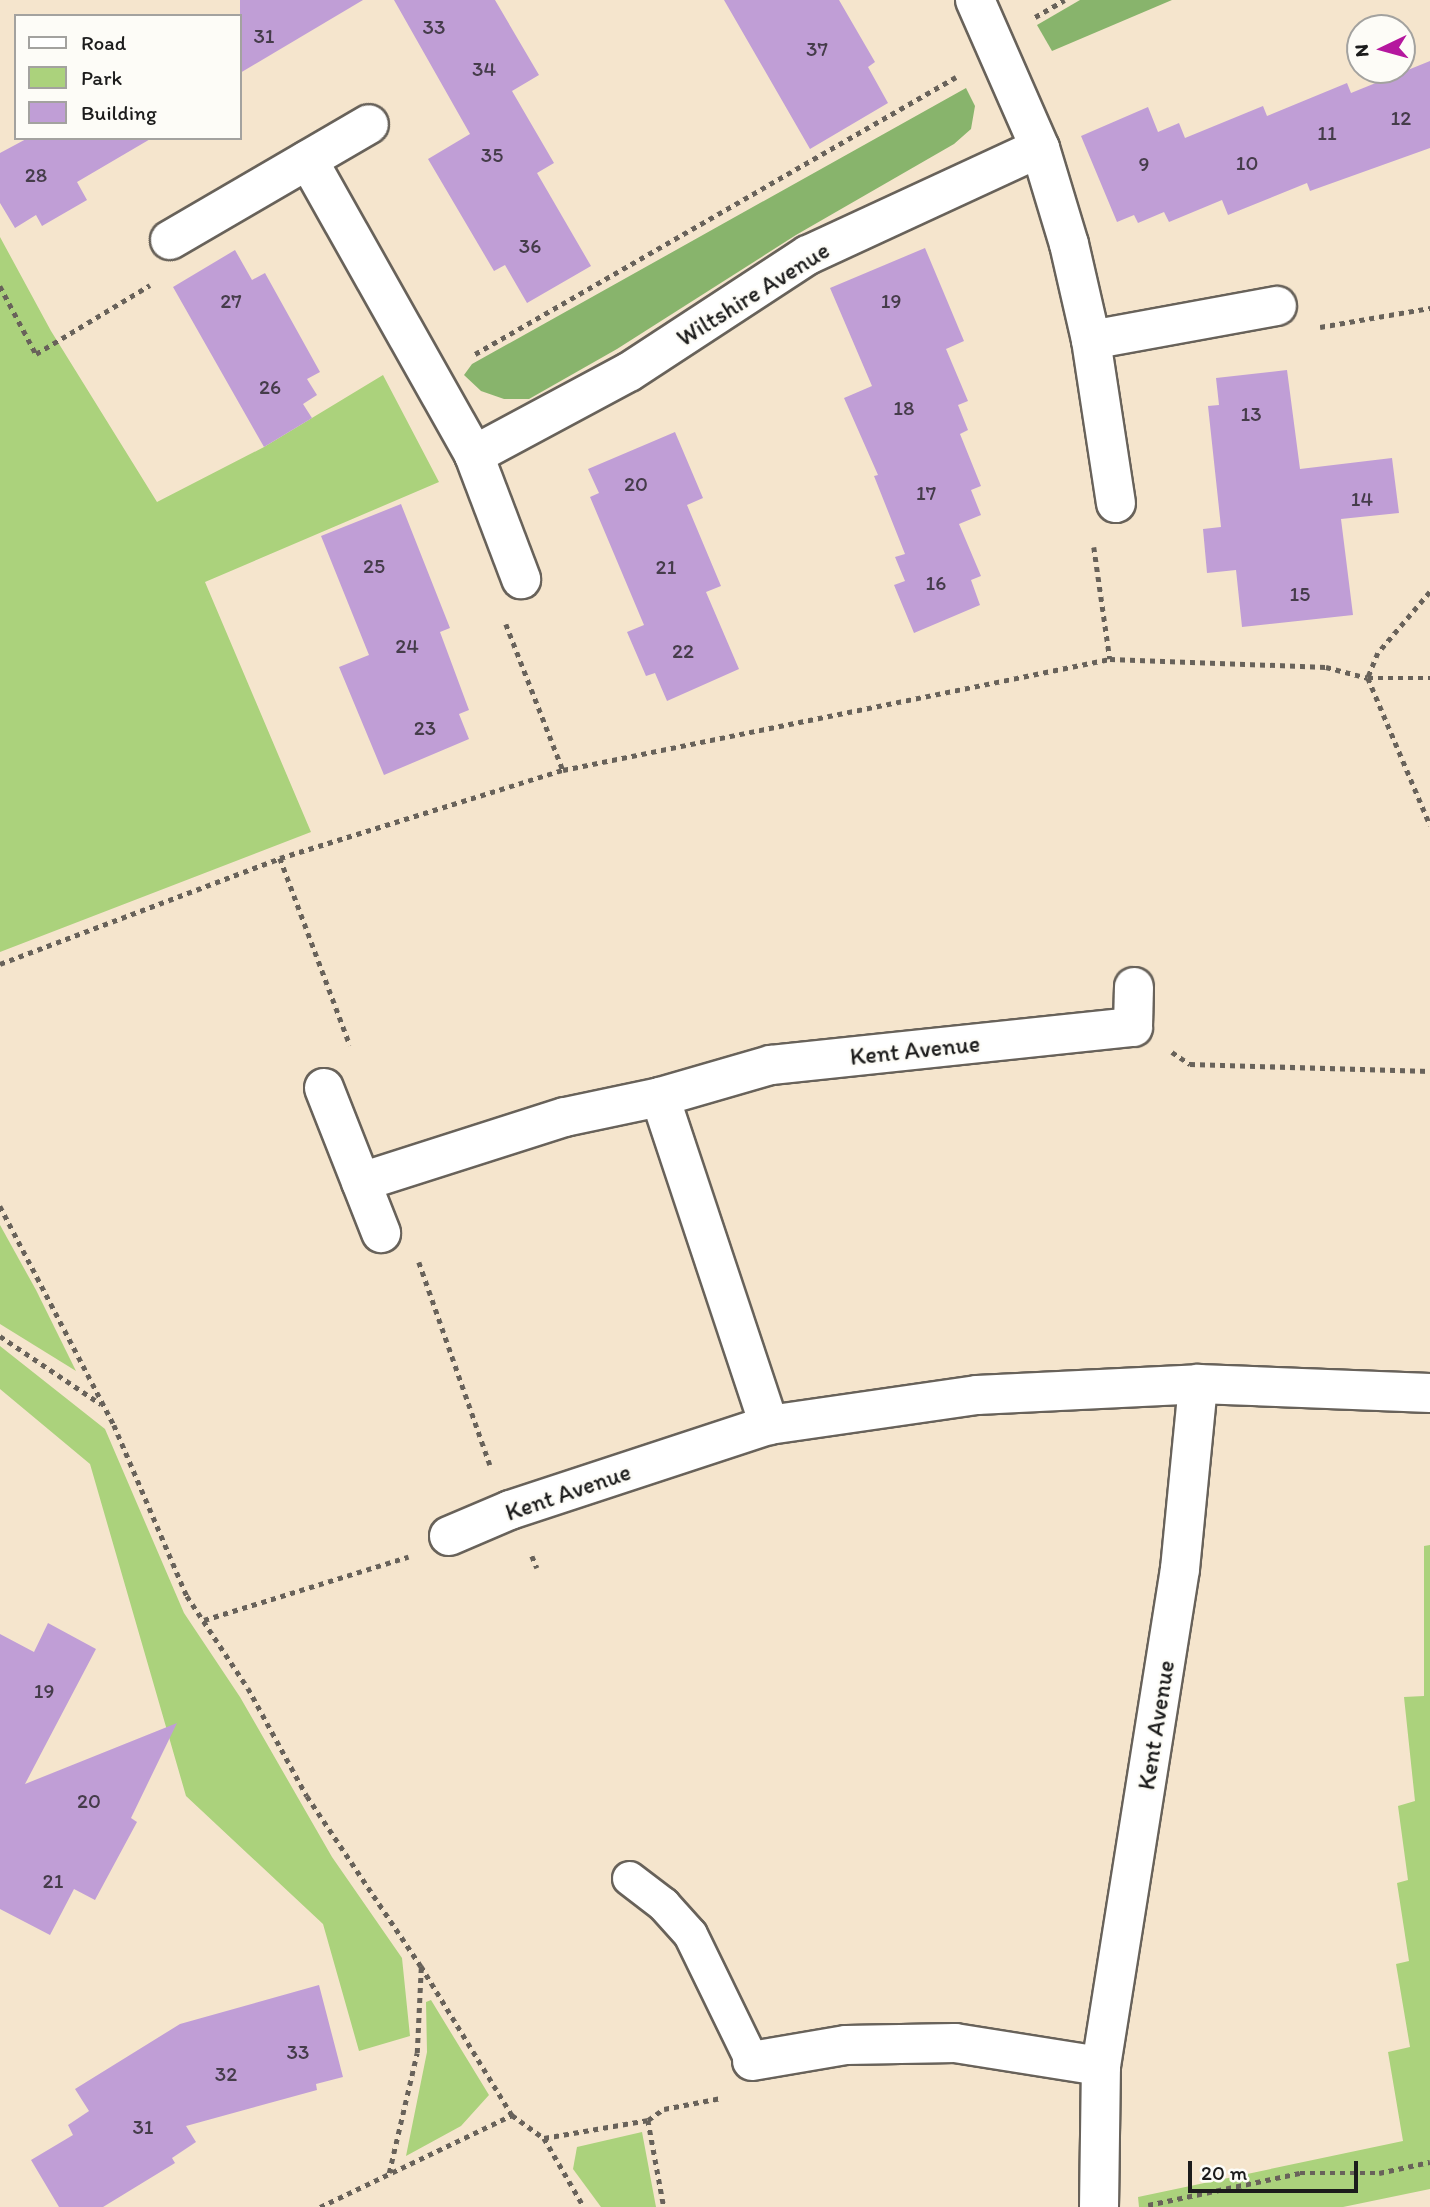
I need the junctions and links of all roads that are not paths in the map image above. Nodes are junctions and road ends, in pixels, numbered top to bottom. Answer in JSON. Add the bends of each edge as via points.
{"nodes":[{"id":1,"x":975,"y":0,"type":"edge"},
{"id":2,"x":369,"y":124,"type":"dead end"},
{"id":3,"x":1040,"y":148,"type":"junction"},
{"id":4,"x":308,"y":160,"type":"junction"},
{"id":5,"x":170,"y":240,"type":"road end"},
{"id":6,"x":1277,"y":306,"type":"road end"},
{"id":7,"x":1091,"y":340,"type":"junction"},
{"id":8,"x":474,"y":455,"type":"junction"},
{"id":9,"x":1116,"y":503,"type":"road end"},
{"id":10,"x":521,"y":579,"type":"road end"},
{"id":11,"x":1134,"y":987,"type":"dead end"},
{"id":12,"x":324,"y":1088,"type":"road end"},
{"id":13,"x":660,"y":1097,"type":"junction"},
{"id":14,"x":361,"y":1182,"type":"junction"},
{"id":15,"x":381,"y":1233,"type":"road end"},
{"id":16,"x":1198,"y":1384,"type":"junction"},
{"id":17,"x":1430,"y":1393,"type":"edge"},
{"id":18,"x":769,"y":1425,"type":"junction"},
{"id":19,"x":449,"y":1536,"type":"road end"},
{"id":20,"x":629,"y":1878,"type":"dead end"},
{"id":21,"x":752,"y":2061,"type":"joint"},
{"id":22,"x":1101,"y":2066,"type":"junction"},
{"id":23,"x":1098,"y":2207,"type":"edge"}],
"edges":[{"from":1,"to":3,"type":"street"},
{"from":2,"to":4,"type":"street"},
{"from":3,"to":7,"type":"street"},
{"from":3,"to":8,"type":"street","name":"Wiltshire Avenue","via":[[808,255],[629,372]]},
{"from":4,"to":5,"type":"street"},
{"from":4,"to":8,"type":"street"},
{"from":6,"to":7,"type":"street"},
{"from":7,"to":9,"type":"street"},
{"from":8,"to":10,"type":"street"},
{"from":11,"to":13,"type":"street","name":"Kent Avenue","via":[[1133,1027],[771,1065]]},
{"from":12,"to":14,"type":"street"},
{"from":13,"to":14,"type":"street","name":"Kent Avenue","via":[[565,1117]]},
{"from":13,"to":18,"type":"street"},
{"from":14,"to":15,"type":"street"},
{"from":16,"to":17,"type":"street","name":"Kent Avenue"},
{"from":16,"to":18,"type":"street","name":"Kent Avenue","via":[[977,1395]]},
{"from":16,"to":22,"type":"street","name":"Kent Avenue","via":[[1181,1569]]},
{"from":18,"to":19,"type":"street","name":"Kent Avenue","via":[[510,1510]]},
{"from":20,"to":21,"type":"lane","via":[[663,1904],[690,1934]]},
{"from":21,"to":22,"type":"street","via":[[846,2045],[955,2043]]},
{"from":22,"to":23,"type":"street","name":"Kent Avenue"}]}
